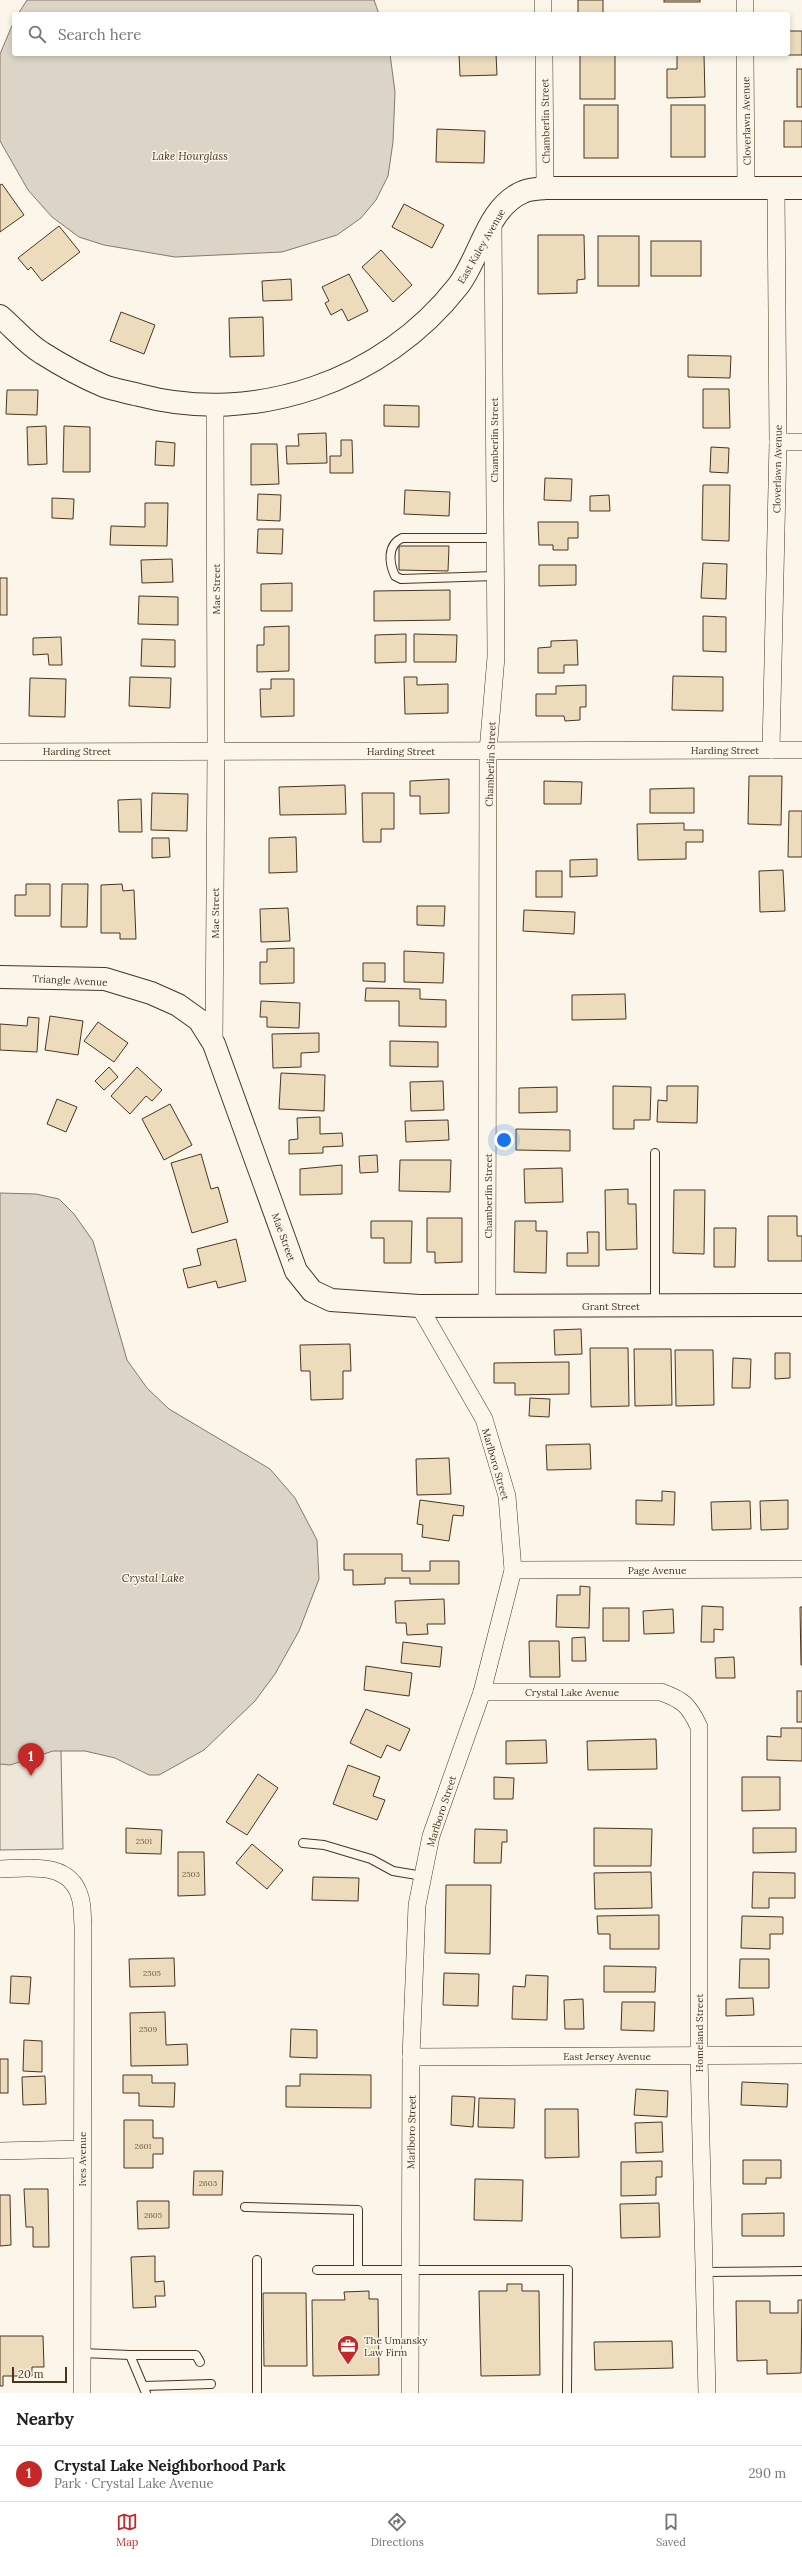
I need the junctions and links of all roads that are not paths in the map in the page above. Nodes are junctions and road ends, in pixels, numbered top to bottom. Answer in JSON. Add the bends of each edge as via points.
{"nodes":[{"id":1,"x":543,"y":0,"type":"edge"},
{"id":2,"x":744,"y":0,"type":"edge"},
{"id":3,"x":543,"y":12,"type":"edge"},
{"id":4,"x":745,"y":12,"type":"edge"},
{"id":5,"x":544,"y":56,"type":"edge"},
{"id":6,"x":745,"y":56,"type":"edge"},
{"id":7,"x":545,"y":188,"type":"junction"},
{"id":8,"x":746,"y":188,"type":"junction"},
{"id":9,"x":776,"y":188,"type":"junction"},
{"id":10,"x":802,"y":188,"type":"edge"},
{"id":11,"x":493,"y":222,"type":"junction"},
{"id":12,"x":0,"y":316,"type":"edge"},
{"id":13,"x":215,"y":406,"type":"junction"},
{"id":14,"x":778,"y":442,"type":"junction"},
{"id":15,"x":802,"y":442,"type":"edge"},
{"id":16,"x":495,"y":538,"type":"junction"},
{"id":17,"x":496,"y":576,"type":"junction"},
{"id":18,"x":216,"y":750,"type":"junction"},
{"id":19,"x":771,"y":750,"type":"junction"},
{"id":20,"x":802,"y":750,"type":"edge"},
{"id":21,"x":488,"y":751,"type":"junction"},
{"id":22,"x":0,"y":752,"type":"edge"},
{"id":23,"x":0,"y":977,"type":"edge"},
{"id":24,"x":214,"y":1044,"type":"junction"},
{"id":25,"x":655,"y":1153,"type":"dead end"},
{"id":26,"x":802,"y":1305,"type":"edge"},
{"id":27,"x":419,"y":1306,"type":"junction"},
{"id":28,"x":487,"y":1306,"type":"junction"},
{"id":29,"x":655,"y":1306,"type":"junction"},
{"id":30,"x":802,"y":1569,"type":"edge"},
{"id":31,"x":513,"y":1570,"type":"junction"},
{"id":32,"x":482,"y":1692,"type":"junction"},
{"id":33,"x":661,"y":1692,"type":"joint"},
{"id":34,"x":302,"y":1843,"type":"dead end"},
{"id":35,"x":0,"y":1869,"type":"edge"},
{"id":36,"x":423,"y":1876,"type":"junction"},
{"id":37,"x":802,"y":2055,"type":"edge"},
{"id":38,"x":699,"y":2056,"type":"junction"},
{"id":39,"x":412,"y":2057,"type":"junction"},
{"id":40,"x":82,"y":2149,"type":"junction"},
{"id":41,"x":0,"y":2151,"type":"edge"},
{"id":42,"x":244,"y":2207,"type":"dead end"},
{"id":43,"x":257,"y":2260,"type":"dead end"},
{"id":44,"x":317,"y":2270,"type":"dead end"},
{"id":45,"x":358,"y":2270,"type":"junction"},
{"id":46,"x":410,"y":2270,"type":"junction"},
{"id":47,"x":802,"y":2271,"type":"edge"},
{"id":48,"x":705,"y":2272,"type":"junction"},
{"id":49,"x":82,"y":2353,"type":"junction"},
{"id":50,"x":130,"y":2355,"type":"junction"},
{"id":51,"x":200,"y":2362,"type":"dead end"},
{"id":52,"x":211,"y":2386,"type":"edge"},
{"id":53,"x":145,"y":2389,"type":"edge"},
{"id":54,"x":82,"y":2393,"type":"edge"},
{"id":55,"x":257,"y":2393,"type":"edge"},
{"id":56,"x":410,"y":2393,"type":"edge"},
{"id":57,"x":567,"y":2393,"type":"edge"},
{"id":58,"x":707,"y":2393,"type":"edge"}],
"edges":[{"from":1,"to":3,"type":"street"},
{"from":2,"to":4,"type":"street"},
{"from":5,"to":7,"type":"street","name":"Chamberlin Street"},
{"from":6,"to":8,"type":"street","name":"Cloverlawn Avenue"},
{"from":7,"to":8,"type":"street","name":"East Kaley Avenue"},
{"from":7,"to":11,"type":"street","name":"East Kaley Avenue","via":[[523,192],[506,203]]},
{"from":8,"to":9,"type":"street","name":"East Kaley Avenue"},
{"from":9,"to":10,"type":"street","name":"East Kaley Avenue"},
{"from":9,"to":14,"type":"street","name":"Cloverlawn Avenue"},
{"from":11,"to":13,"type":"street","name":"East Kaley Avenue","via":[[459,285],[418,329],[381,358],[335,380],[270,401]]},
{"from":11,"to":16,"type":"street","name":"Chamberlin Street"},
{"from":12,"to":13,"type":"street","name":"East Kaley Avenue","via":[[42,353],[105,386],[164,402]]},
{"from":13,"to":18,"type":"street","name":"Mae Street"},
{"from":14,"to":15,"type":"street"},
{"from":14,"to":19,"type":"street","name":"Cloverlawn Avenue"},
{"from":16,"to":17,"type":"street","name":"Chamberlin Street"},
{"from":16,"to":17,"type":"lane","via":[[402,538],[392,548],[391,568],[395,576],[401,579]]},
{"from":17,"to":21,"type":"street","name":"Chamberlin Street","via":[[496,657]]},
{"from":18,"to":21,"type":"street","name":"Harding Street"},
{"from":18,"to":22,"type":"street","name":"Harding Street"},
{"from":18,"to":24,"type":"street","name":"Mae Street"},
{"from":19,"to":20,"type":"street","name":"Harding Street"},
{"from":19,"to":21,"type":"street","name":"Harding Street"},
{"from":21,"to":28,"type":"street","name":"Chamberlin Street"},
{"from":23,"to":24,"type":"street","name":"Triangle Avenue","via":[[106,979],[151,993],[178,1005],[199,1020]]},
{"from":24,"to":27,"type":"street","name":"Mae Street","via":[[296,1271],[312,1291],[331,1300]]},
{"from":25,"to":29,"type":"lane"},
{"from":26,"to":29,"type":"street","name":"Grant Street"},
{"from":27,"to":28,"type":"street","name":"Grant Street"},
{"from":27,"to":31,"type":"street","name":"Marlboro Street","via":[[484,1419],[507,1496]]},
{"from":28,"to":29,"type":"street","name":"Grant Street"},
{"from":30,"to":31,"type":"street","name":"Page Avenue"},
{"from":31,"to":32,"type":"street","name":"Marlboro Street"},
{"from":32,"to":33,"type":"street","name":"Crystal Lake Avenue"},
{"from":32,"to":36,"type":"street","name":"Marlboro Street","via":[[431,1836]]},
{"from":33,"to":38,"type":"street","name":"Homeland Street","via":[[680,1699],[692,1711],[699,1727]]},
{"from":34,"to":36,"type":"lane","via":[[324,1845],[371,1859],[393,1871]]},
{"from":35,"to":40,"type":"street","name":"Ives Avenue","via":[[52,1868],[68,1878],[80,1896],[83,1925]]},
{"from":36,"to":39,"type":"street","name":"Marlboro Street","via":[[417,1905]]},
{"from":37,"to":38,"type":"street","name":"East Jersey Avenue"},
{"from":38,"to":39,"type":"street","name":"East Jersey Avenue"},
{"from":38,"to":48,"type":"street","name":"Homeland Street"},
{"from":39,"to":46,"type":"street","name":"Marlboro Street"},
{"from":40,"to":41,"type":"street"},
{"from":40,"to":49,"type":"street","name":"Ives Avenue"},
{"from":42,"to":45,"type":"lane","via":[[358,2210]]},
{"from":43,"to":55,"type":"lane"},
{"from":44,"to":45,"type":"lane"},
{"from":45,"to":46,"type":"lane"},
{"from":46,"to":56,"type":"street","name":"Marlboro Street"},
{"from":46,"to":57,"type":"lane","via":[[568,2270]]},
{"from":47,"to":48,"type":"lane"},
{"from":48,"to":58,"type":"street","name":"Homeland Street"},
{"from":49,"to":50,"type":"lane"},
{"from":49,"to":54,"type":"street","name":"Ives Avenue"},
{"from":50,"to":51,"type":"lane","via":[[149,2359],[196,2355]]},
{"from":50,"to":53,"type":"lane"},
{"from":52,"to":53,"type":"lane","via":[[178,2383]]}]}
